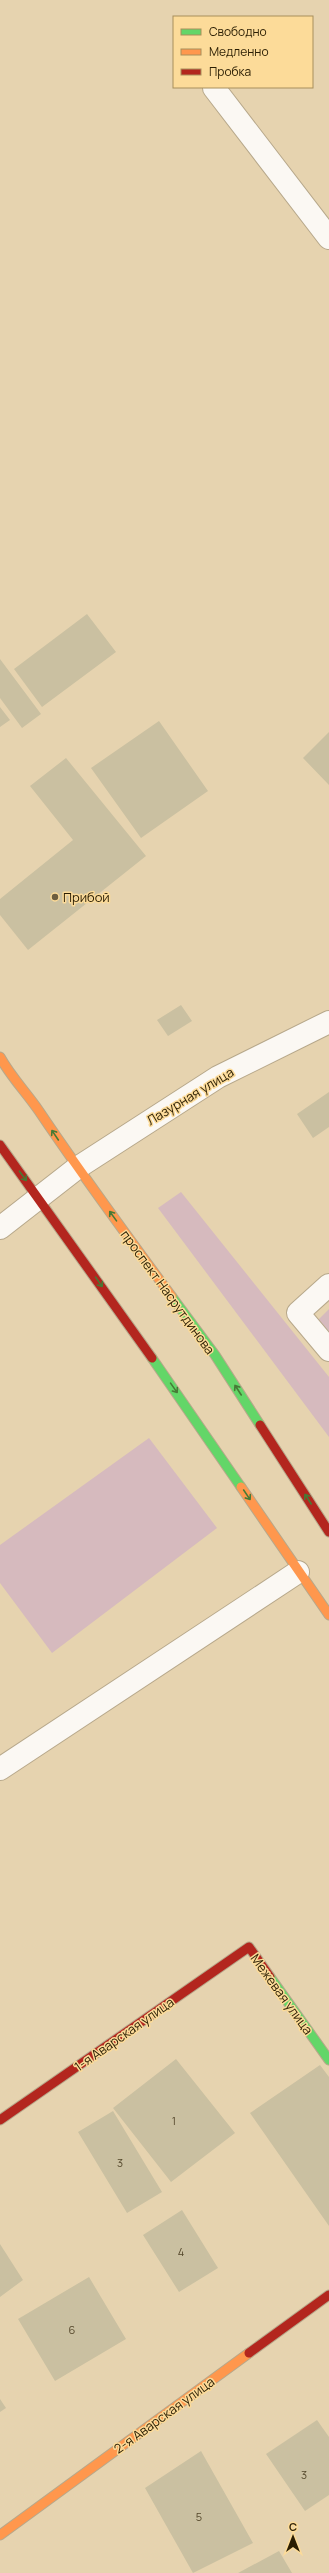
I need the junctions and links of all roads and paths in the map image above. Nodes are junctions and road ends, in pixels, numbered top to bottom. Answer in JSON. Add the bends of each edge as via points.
{"nodes":[{"id":1,"x":214,"y":88,"type":"dead end"},
{"id":2,"x":329,"y":238,"type":"edge"},
{"id":3,"x":327,"y":1028,"type":"edge"},
{"id":4,"x":0,"y":1057,"type":"edge"},
{"id":5,"x":0,"y":1144,"type":"edge"},
{"id":6,"x":77,"y":1168,"type":"junction"},
{"id":7,"x":39,"y":1197,"type":"junction"},
{"id":8,"x":0,"y":1228,"type":"edge"},
{"id":9,"x":329,"y":1285,"type":"edge"},
{"id":10,"x":329,"y":1350,"type":"edge"},
{"id":11,"x":329,"y":1532,"type":"edge"},
{"id":12,"x":298,"y":1572,"type":"junction"},
{"id":13,"x":329,"y":1615,"type":"edge"},
{"id":14,"x":0,"y":1769,"type":"edge"},
{"id":15,"x":249,"y":1947,"type":"joint"},
{"id":16,"x":329,"y":2060,"type":"edge"},
{"id":17,"x":0,"y":2120,"type":"edge"},
{"id":18,"x":329,"y":2295,"type":"edge"},
{"id":19,"x":0,"y":2535,"type":"edge"}],
"edges":[{"from":1,"to":2,"type":"street"},
{"from":3,"to":6,"type":"street","name":"Лазурная улица","via":[[218,1076]]},
{"from":6,"to":4,"type":"main road","name":"проспект Насрутдинова","one_way":true,"via":[[34,1104],[9,1074]]},
{"from":5,"to":7,"type":"main road","one_way":true},
{"from":6,"to":7,"type":"street","name":"Лазурная улица"},
{"from":11,"to":6,"type":"main road","name":"проспект Насрутдинова","one_way":true,"via":[[215,1355]]},
{"from":7,"to":8,"type":"street","name":"Лазурная улица"},
{"from":7,"to":12,"type":"main road","one_way":true,"via":[[189,1410]]},
{"from":9,"to":10,"type":"street","via":[[298,1313]]},
{"from":12,"to":13,"type":"main road"},
{"from":12,"to":14,"type":"street"},
{"from":15,"to":16,"type":"main road","name":"Межевая улица"},
{"from":15,"to":17,"type":"main road","name":"1-я Аварская улица"},
{"from":18,"to":19,"type":"main road","name":"2-я Аварская улица"}]}
